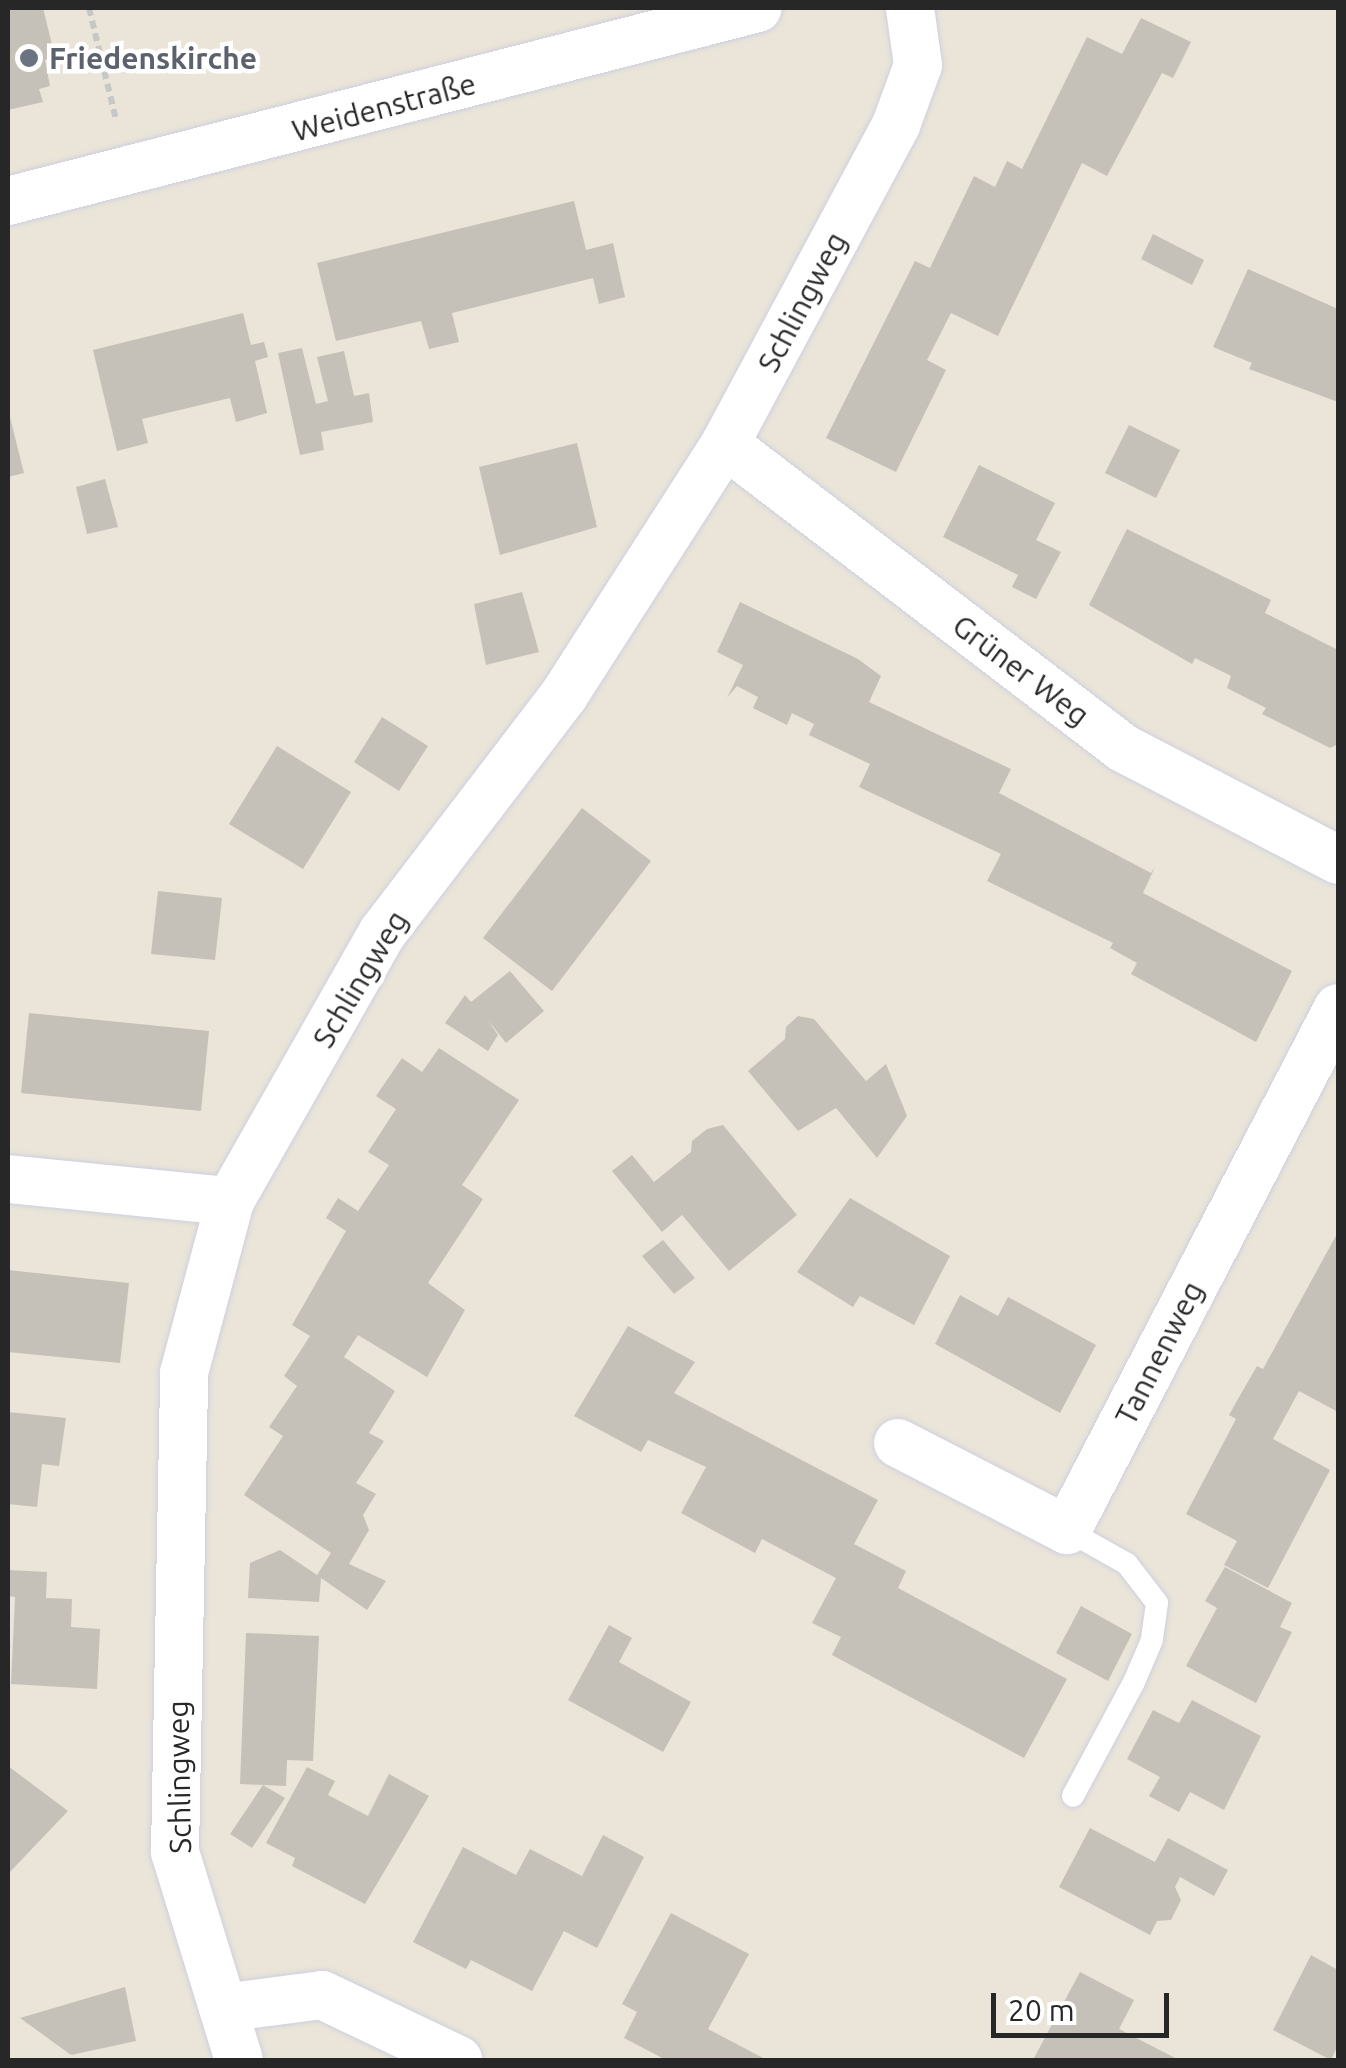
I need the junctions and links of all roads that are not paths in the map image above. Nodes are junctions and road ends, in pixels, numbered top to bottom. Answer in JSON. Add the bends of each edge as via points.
{"nodes":[{"id":1,"x":758,"y":8,"type":"edge"},
{"id":2,"x":910,"y":8,"type":"edge"},
{"id":3,"x":8,"y":201,"type":"edge"},
{"id":4,"x":725,"y":444,"type":"junction"},
{"id":5,"x":1338,"y":860,"type":"edge"},
{"id":6,"x":1338,"y":1008,"type":"edge"},
{"id":7,"x":8,"y":1179,"type":"edge"},
{"id":8,"x":230,"y":1200,"type":"junction"},
{"id":9,"x":898,"y":1442,"type":"dead end"},
{"id":10,"x":1068,"y":1530,"type":"junction"},
{"id":11,"x":1073,"y":1796,"type":"dead end"},
{"id":12,"x":223,"y":2008,"type":"junction"},
{"id":13,"x":239,"y":2060,"type":"edge"},
{"id":14,"x":458,"y":2060,"type":"edge"}],
"edges":[{"from":1,"to":3,"type":"street","name":"Weidenstraße"},
{"from":2,"to":4,"type":"street","name":"Schlingweg","via":[[918,66],[896,125]]},
{"from":4,"to":5,"type":"street","name":"Grüner Weg","via":[[1123,748]]},
{"from":4,"to":8,"type":"street","name":"Schlingweg","via":[[564,695],[384,932]]},
{"from":6,"to":10,"type":"street","name":"Tannenweg"},
{"from":7,"to":8,"type":"street"},
{"from":8,"to":12,"type":"street","name":"Schlingweg","via":[[184,1373],[176,1852]]},
{"from":9,"to":10,"type":"street"},
{"from":10,"to":11,"type":"lane","via":[[1126,1564],[1156,1603],[1152,1640],[1134,1682]]},
{"from":12,"to":13,"type":"street","name":"Schlingweg"},
{"from":12,"to":14,"type":"street","via":[[322,1995]]}]}
